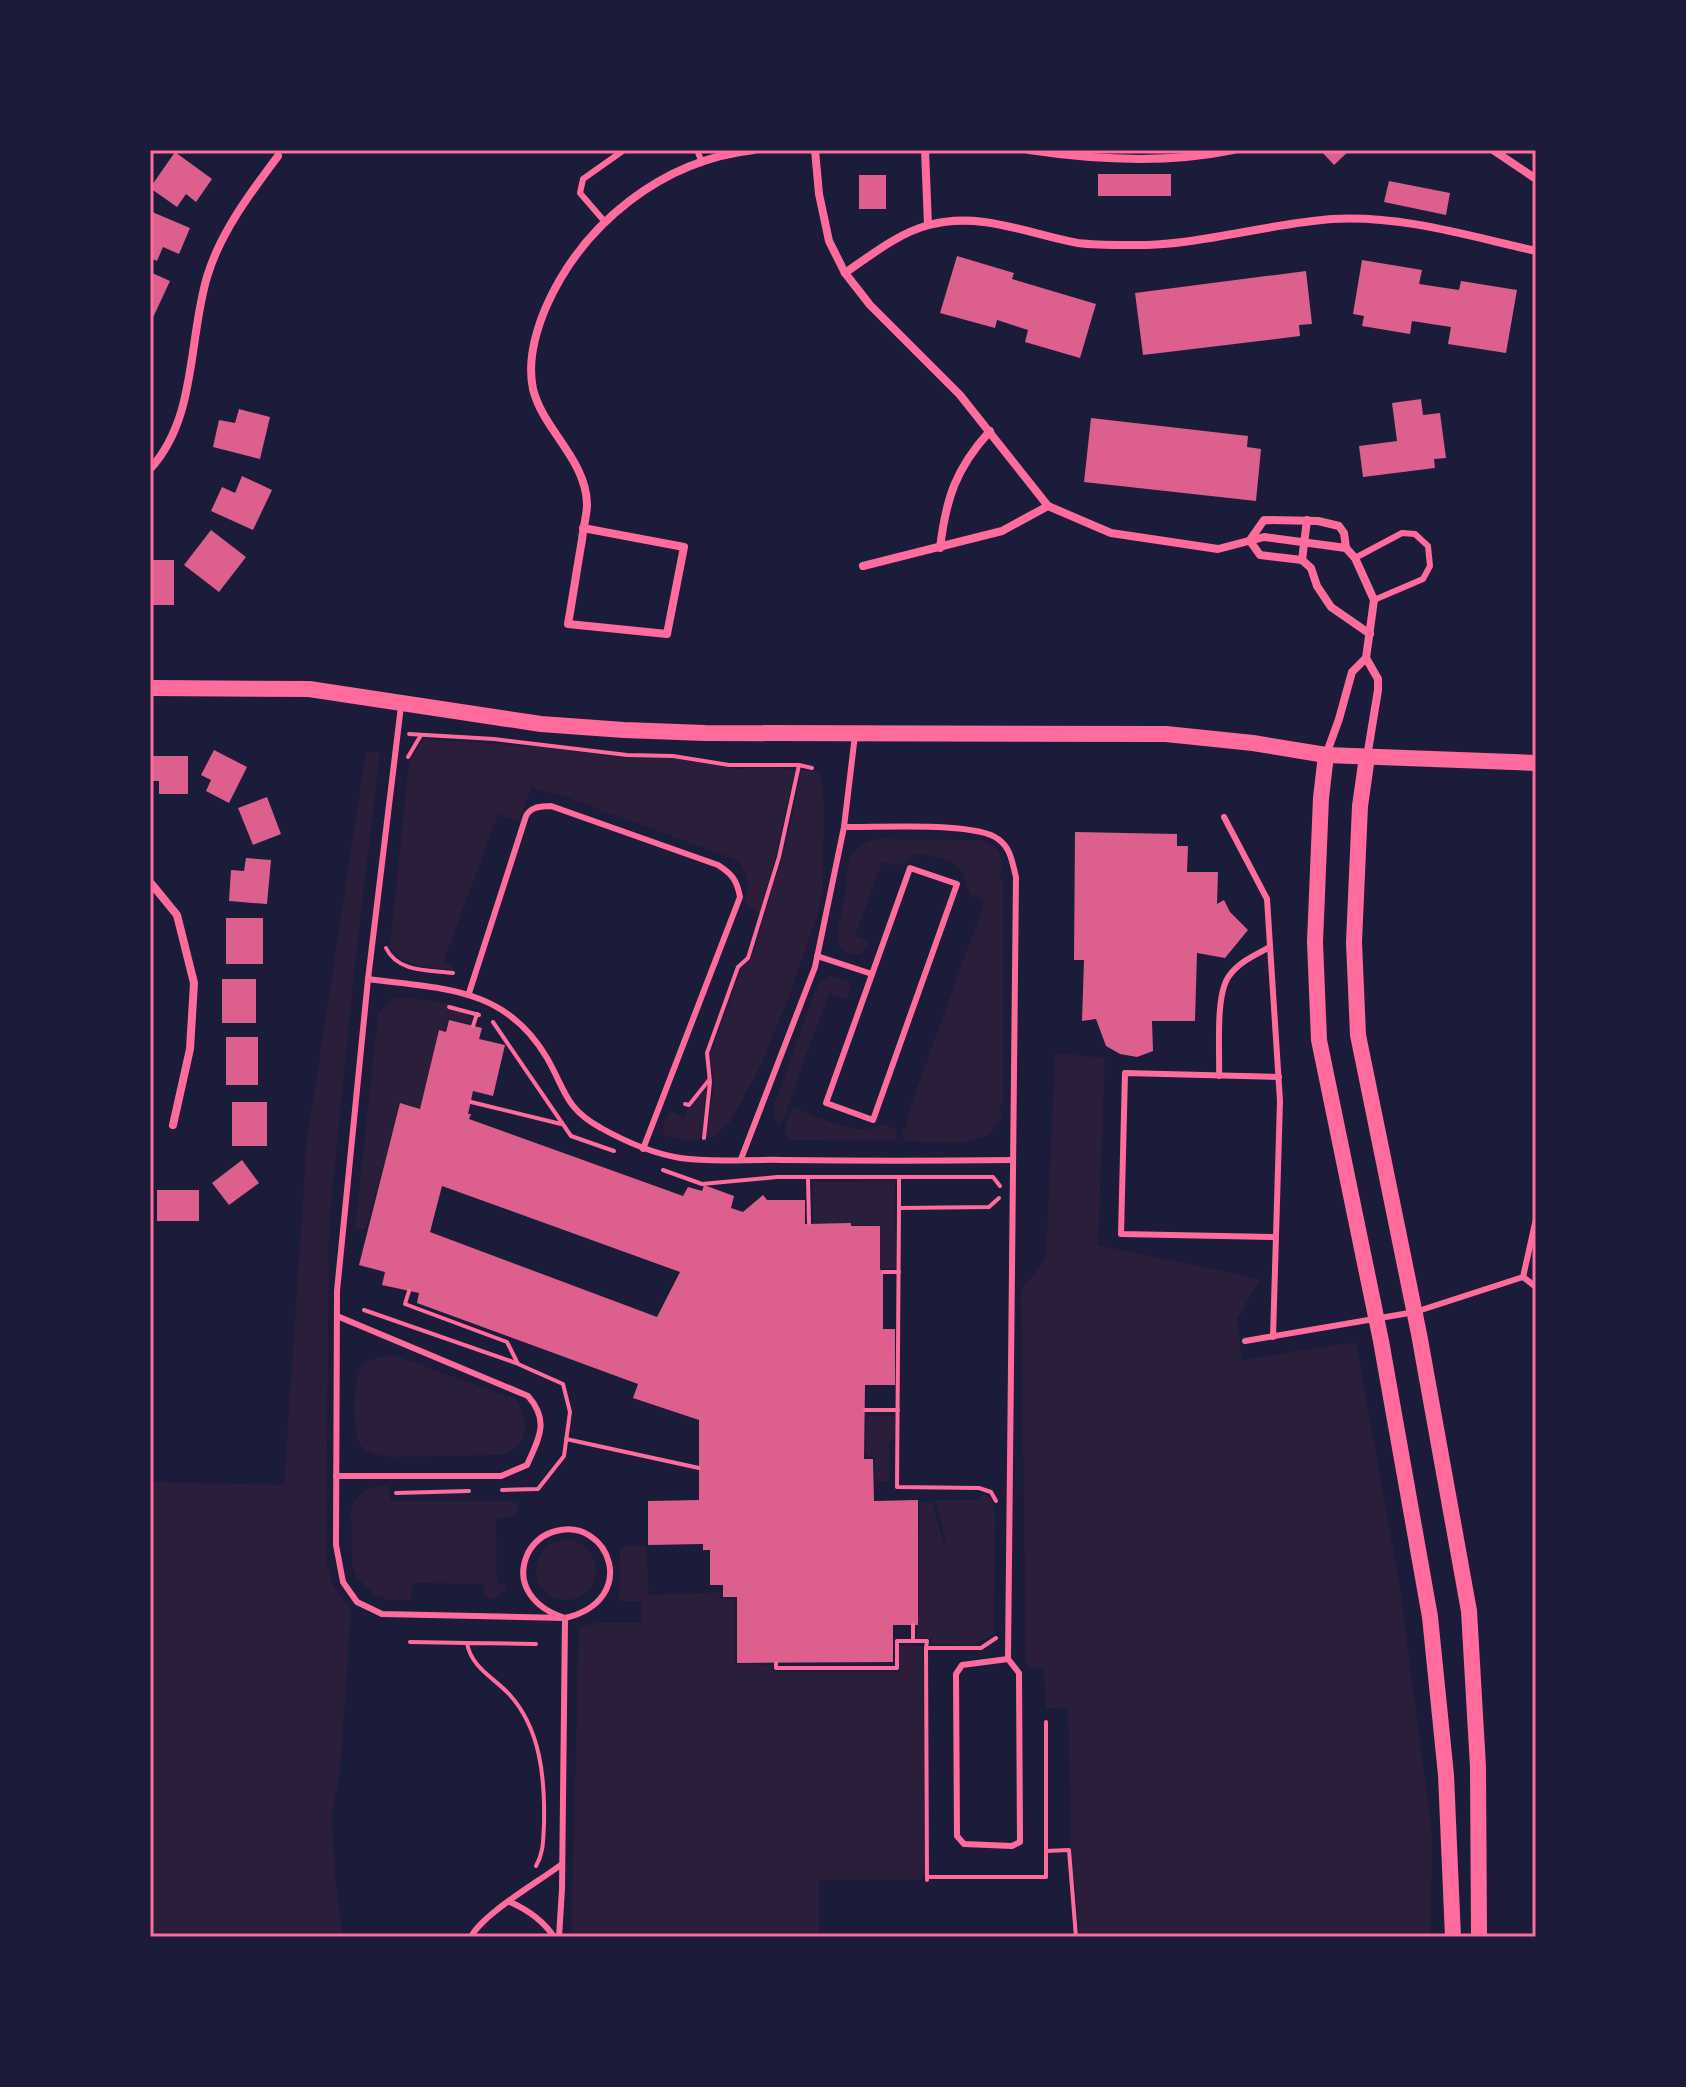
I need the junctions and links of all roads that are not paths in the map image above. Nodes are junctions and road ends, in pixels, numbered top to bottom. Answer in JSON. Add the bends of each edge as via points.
{"nodes":[{"id":1,"x":624,"y":150,"type":"edge"},
{"id":2,"x":697,"y":150,"type":"edge"},
{"id":3,"x":754,"y":150,"type":"edge"},
{"id":4,"x":815,"y":150,"type":"edge"},
{"id":5,"x":925,"y":150,"type":"edge"},
{"id":6,"x":1029,"y":150,"type":"edge"},
{"id":7,"x":1233,"y":150,"type":"edge"},
{"id":8,"x":1493,"y":150,"type":"edge"},
{"id":9,"x":278,"y":156,"type":"dead end"},
{"id":10,"x":701,"y":160,"type":"junction"},
{"id":11,"x":1536,"y":179,"type":"edge"},
{"id":12,"x":605,"y":222,"type":"junction"},
{"id":13,"x":928,"y":225,"type":"junction"},
{"id":14,"x":1536,"y":251,"type":"edge"},
{"id":15,"x":845,"y":273,"type":"junction"},
{"id":16,"x":990,"y":431,"type":"junction"},
{"id":17,"x":150,"y":469,"type":"edge"},
{"id":18,"x":1048,"y":506,"type":"junction"},
{"id":19,"x":1307,"y":520,"type":"junction"},
{"id":20,"x":583,"y":528,"type":"junction"},
{"id":21,"x":1250,"y":541,"type":"junction"},
{"id":22,"x":1304,"y":541,"type":"junction"},
{"id":23,"x":940,"y":548,"type":"junction"},
{"id":24,"x":1346,"y":548,"type":"junction"},
{"id":25,"x":1355,"y":558,"type":"junction"},
{"id":26,"x":1302,"y":560,"type":"junction"},
{"id":27,"x":863,"y":566,"type":"dead end"},
{"id":28,"x":1374,"y":600,"type":"junction"},
{"id":29,"x":1370,"y":634,"type":"junction"},
{"id":30,"x":1366,"y":658,"type":"junction"},
{"id":31,"x":150,"y":688,"type":"edge"},
{"id":32,"x":401,"y":702,"type":"junction"},
{"id":33,"x":855,"y":731,"type":"junction"},
{"id":34,"x":1326,"y":755,"type":"junction"},
{"id":35,"x":1367,"y":757,"type":"junction"},
{"id":36,"x":1536,"y":763,"type":"edge"},
{"id":37,"x":1224,"y":817,"type":"dead end"},
{"id":38,"x":844,"y":827,"type":"junction"},
{"id":39,"x":150,"y":882,"type":"edge"},
{"id":40,"x":1270,"y":947,"type":"junction"},
{"id":41,"x":817,"y":956,"type":"junction"},
{"id":42,"x":872,"y":974,"type":"junction"},
{"id":43,"x":368,"y":979,"type":"junction"},
{"id":44,"x":469,"y":993,"type":"junction"},
{"id":45,"x":1219,"y":1076,"type":"junction"},
{"id":46,"x":1279,"y":1077,"type":"junction"},
{"id":47,"x":173,"y":1125,"type":"dead end"},
{"id":48,"x":643,"y":1149,"type":"junction"},
{"id":49,"x":741,"y":1159,"type":"junction"},
{"id":50,"x":1013,"y":1160,"type":"junction"},
{"id":51,"x":1536,"y":1219,"type":"edge"},
{"id":52,"x":1276,"y":1237,"type":"junction"},
{"id":53,"x":1523,"y":1277,"type":"junction"},
{"id":54,"x":1536,"y":1287,"type":"edge"},
{"id":55,"x":1415,"y":1312,"type":"junction"},
{"id":56,"x":337,"y":1316,"type":"junction"},
{"id":57,"x":1376,"y":1319,"type":"junction"},
{"id":58,"x":1273,"y":1337,"type":"junction"},
{"id":59,"x":1245,"y":1341,"type":"dead end"},
{"id":60,"x":336,"y":1476,"type":"junction"},
{"id":61,"x":565,"y":1618,"type":"junction"},
{"id":62,"x":1008,"y":1659,"type":"junction"},
{"id":63,"x":562,"y":1864,"type":"junction"},
{"id":64,"x":510,"y":1902,"type":"junction"},
{"id":65,"x":471,"y":1937,"type":"edge"},
{"id":66,"x":556,"y":1937,"type":"edge"},
{"id":67,"x":1453,"y":1937,"type":"edge"},
{"id":68,"x":1479,"y":1937,"type":"edge"}],
"edges":[{"from":1,"to":12,"type":"lane","via":[[583,179],[580,193]]},
{"from":2,"to":10,"type":"lane"},
{"from":3,"to":10,"type":"street"},
{"from":4,"to":15,"type":"street","via":[[829,241]]},
{"from":5,"to":13,"type":"street"},
{"from":6,"to":7,"type":"street","via":[[1103,159]]},
{"from":8,"to":11,"type":"street"},
{"from":9,"to":17,"type":"street","via":[[217,249],[206,278],[181,417],[164,454]]},
{"from":10,"to":12,"type":"street","via":[[634,197]]},
{"from":12,"to":20,"type":"street","via":[[575,255],[552,294],[536,330],[531,361],[533,390],[543,414],[581,478],[587,503]]},
{"from":13,"to":14,"type":"street","via":[[971,220],[1080,243],[1131,246],[1332,219],[1381,220]]},
{"from":13,"to":15,"type":"street"},
{"from":15,"to":16,"type":"street"},
{"from":16,"to":18,"type":"street"},
{"from":16,"to":23,"type":"street","via":[[957,476]]},
{"from":18,"to":21,"type":"street","via":[[1111,533],[1218,549]]},
{"from":18,"to":23,"type":"street","via":[[1002,531]]},
{"from":19,"to":21,"type":"street","via":[[1264,520]]},
{"from":19,"to":22,"type":"street"},
{"from":19,"to":24,"type":"street","via":[[1339,526]]},
{"from":20,"to":20,"type":"street","via":[[684,547],[667,634],[568,624]]},
{"from":21,"to":22,"type":"street"},
{"from":21,"to":26,"type":"street","via":[[1260,555]]},
{"from":22,"to":24,"type":"street"},
{"from":22,"to":26,"type":"street"},
{"from":23,"to":27,"type":"street"},
{"from":24,"to":25,"type":"street"},
{"from":25,"to":28,"type":"street"},
{"from":25,"to":28,"type":"lane","via":[[1402,533],[1415,534],[1428,546],[1430,566],[1423,579]]},
{"from":26,"to":29,"type":"street","via":[[1331,607]]},
{"from":28,"to":29,"type":"street"},
{"from":29,"to":30,"type":"street"},
{"from":30,"to":34,"type":"street","via":[[1352,672]]},
{"from":30,"to":35,"type":"street","via":[[1378,679]]},
{"from":31,"to":32,"type":"main road","via":[[309,689]]},
{"from":32,"to":33,"type":"main road","via":[[541,724],[624,730]]},
{"from":32,"to":43,"type":"lane"},
{"from":33,"to":34,"type":"main road","via":[[1166,734]]},
{"from":33,"to":38,"type":"lane"},
{"from":34,"to":35,"type":"main road"},
{"from":34,"to":57,"type":"main road","via":[[1315,942],[1319,1040]]},
{"from":35,"to":36,"type":"main road"},
{"from":35,"to":55,"type":"main road","via":[[1354,942],[1358,1035]]},
{"from":37,"to":40,"type":"lane","via":[[1267,899]]},
{"from":38,"to":41,"type":"lane"},
{"from":38,"to":50,"type":"lane","via":[[968,829],[997,837],[1010,851],[1016,877]]},
{"from":39,"to":47,"type":"street","via":[[177,915],[194,983],[190,1049]]},
{"from":40,"to":45,"type":"lane","via":[[1227,978],[1221,995]]},
{"from":40,"to":46,"type":"lane"},
{"from":41,"to":42,"type":"lane"},
{"from":41,"to":49,"type":"lane"},
{"from":42,"to":42,"type":"lane","via":[[910,868],[957,884],[873,1120],[826,1103]]},
{"from":43,"to":44,"type":"lane"},
{"from":43,"to":56,"type":"lane"},
{"from":44,"to":48,"type":"lane","via":[[498,1007],[526,1030],[577,1111]]},
{"from":44,"to":48,"type":"lane","via":[[526,816],[537,807],[551,806],[730,872],[740,897]]},
{"from":45,"to":46,"type":"lane"},
{"from":45,"to":52,"type":"lane","via":[[1125,1073],[1121,1234]]},
{"from":46,"to":52,"type":"lane"},
{"from":48,"to":49,"type":"lane","via":[[682,1158]]},
{"from":49,"to":50,"type":"lane"},
{"from":50,"to":62,"type":"lane"},
{"from":51,"to":53,"type":"lane"},
{"from":52,"to":58,"type":"lane"},
{"from":53,"to":54,"type":"lane"},
{"from":53,"to":55,"type":"lane"},
{"from":55,"to":57,"type":"lane"},
{"from":55,"to":68,"type":"main road","via":[[1469,1611],[1478,1767]]},
{"from":56,"to":60,"type":"lane"},
{"from":56,"to":60,"type":"lane","via":[[528,1396],[540,1410],[541,1434],[527,1465],[501,1476]]},
{"from":57,"to":58,"type":"lane"},
{"from":57,"to":67,"type":"main road","via":[[1430,1617],[1446,1775]]},
{"from":58,"to":59,"type":"lane"},
{"from":60,"to":61,"type":"lane","via":[[336,1545],[343,1582],[357,1602],[382,1614]]},
{"from":61,"to":61,"type":"lane","via":[[593,1607],[609,1584],[607,1556],[588,1535],[575,1530],[539,1540],[524,1567],[526,1588],[538,1605]]},
{"from":61,"to":63,"type":"lane"},
{"from":62,"to":62,"type":"lane","via":[[962,1665],[956,1674],[957,1836],[964,1844],[1020,1842],[1019,1673]]},
{"from":63,"to":64,"type":"lane"},
{"from":63,"to":66,"type":"lane"},
{"from":64,"to":65,"type":"lane"},
{"from":64,"to":66,"type":"lane","via":[[546,1924]]}]}
